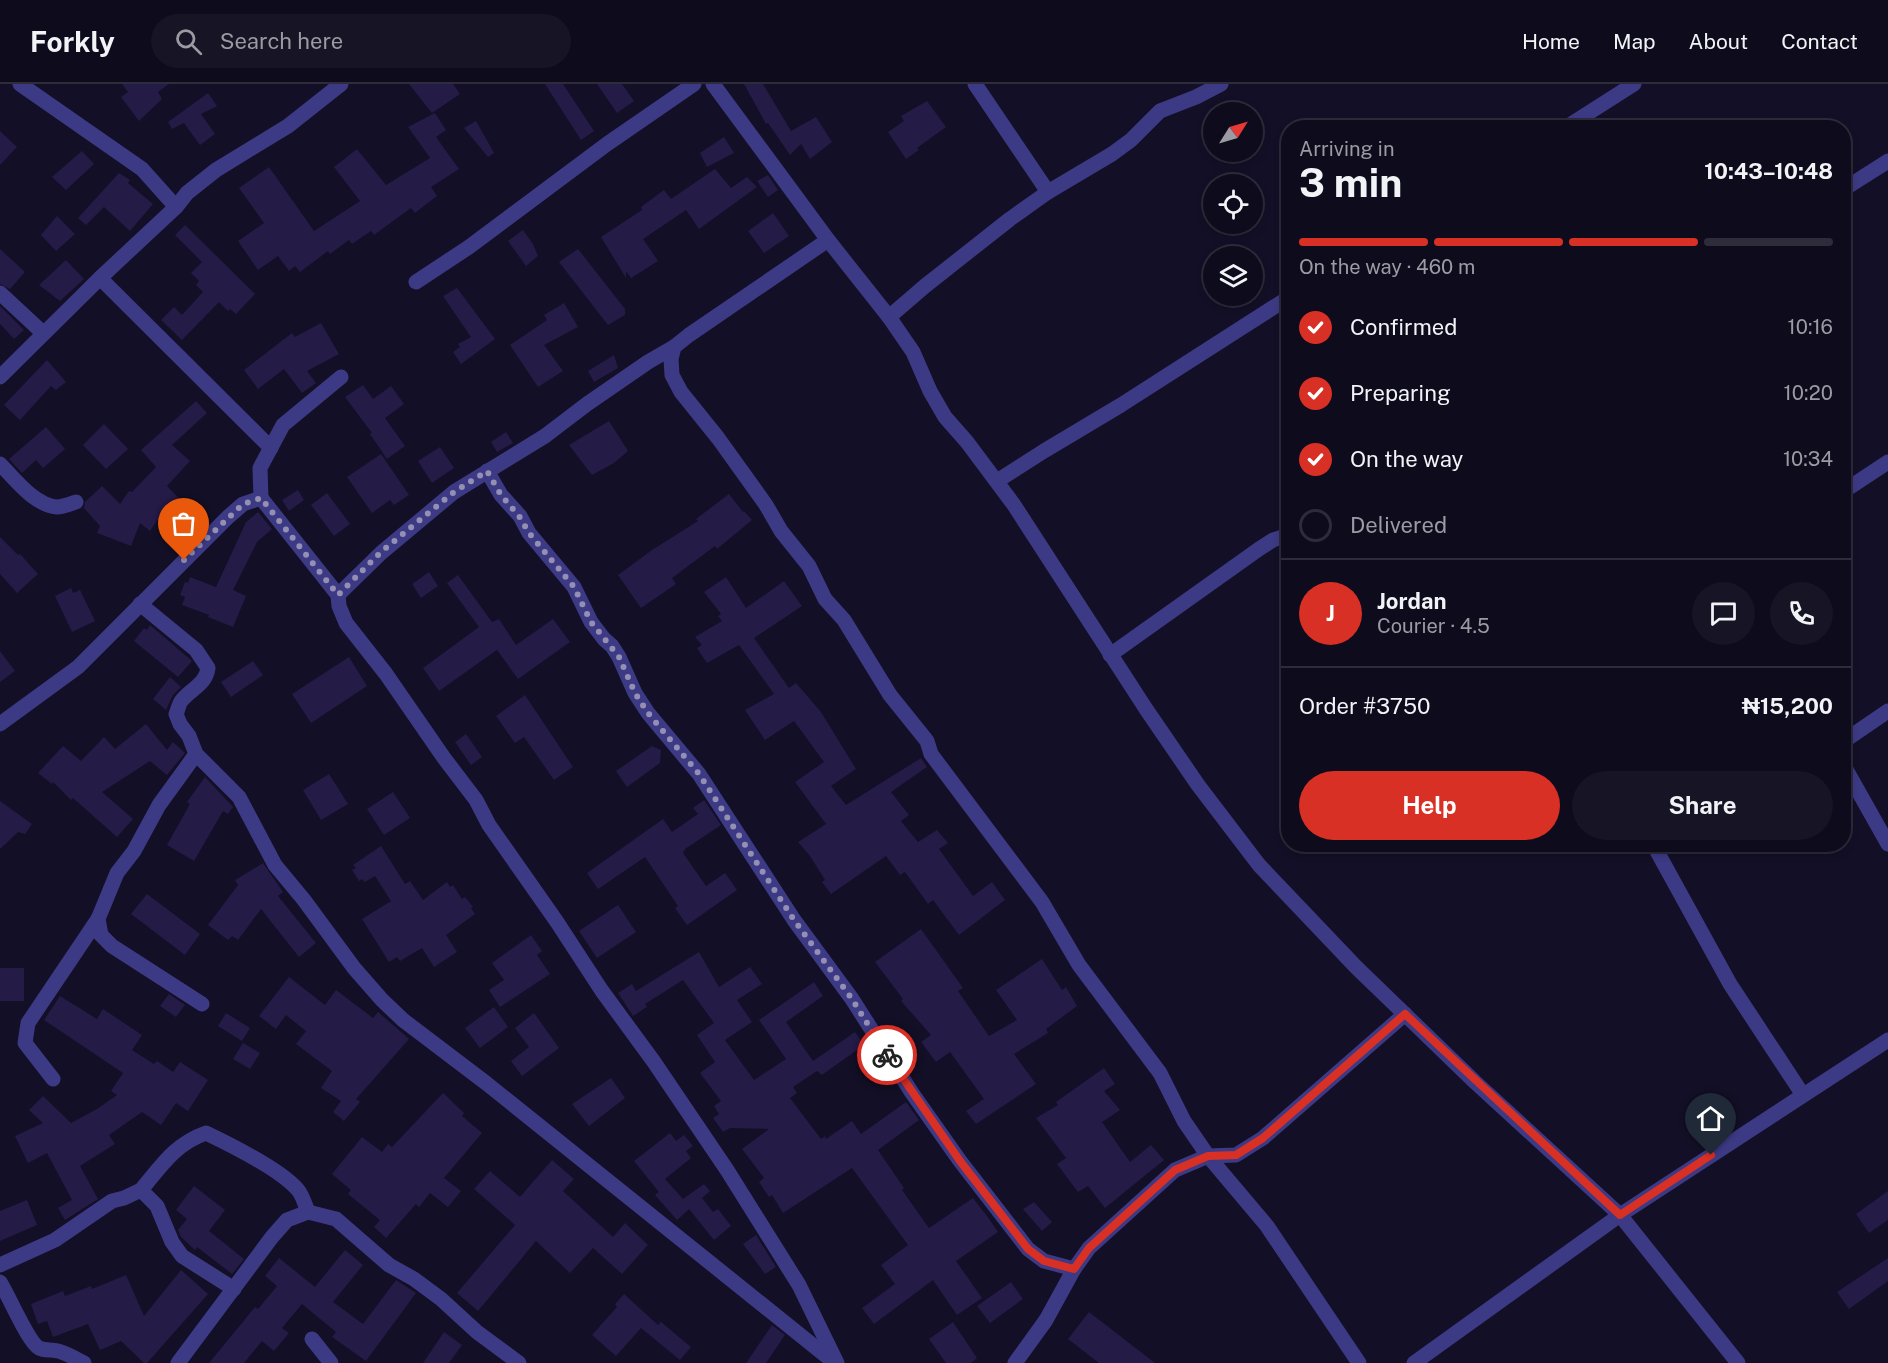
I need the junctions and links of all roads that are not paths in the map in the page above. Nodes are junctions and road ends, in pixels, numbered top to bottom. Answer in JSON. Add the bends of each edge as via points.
{"nodes":[{"id":1,"x":20,"y":84,"type":"edge"},
{"id":2,"x":341,"y":84,"type":"edge"},
{"id":3,"x":694,"y":84,"type":"edge"},
{"id":4,"x":712,"y":84,"type":"edge"},
{"id":5,"x":975,"y":84,"type":"edge"},
{"id":6,"x":1221,"y":84,"type":"edge"},
{"id":7,"x":1634,"y":84,"type":"edge"},
{"id":8,"x":1578,"y":120,"type":"edge"},
{"id":9,"x":1888,"y":161,"type":"edge"},
{"id":10,"x":1851,"y":185,"type":"edge"},
{"id":11,"x":1048,"y":192,"type":"junction"},
{"id":12,"x":176,"y":207,"type":"junction"},
{"id":13,"x":828,"y":240,"type":"junction"},
{"id":14,"x":100,"y":278,"type":"junction"},
{"id":15,"x":416,"y":282,"type":"dead end"},
{"id":16,"x":0,"y":294,"type":"edge"},
{"id":17,"x":1281,"y":302,"type":"edge"},
{"id":18,"x":889,"y":317,"type":"junction"},
{"id":19,"x":43,"y":333,"type":"junction"},
{"id":20,"x":674,"y":347,"type":"junction"},
{"id":21,"x":0,"y":377,"type":"edge"},
{"id":22,"x":341,"y":377,"type":"dead end"},
{"id":23,"x":271,"y":448,"type":"junction"},
{"id":24,"x":1888,"y":462,"type":"edge"},
{"id":25,"x":0,"y":464,"type":"edge"},
{"id":26,"x":487,"y":471,"type":"junction"},
{"id":27,"x":997,"y":481,"type":"junction"},
{"id":28,"x":1851,"y":486,"type":"edge"},
{"id":29,"x":261,"y":498,"type":"junction"},
{"id":30,"x":75,"y":502,"type":"dead end"},
{"id":31,"x":1281,"y":537,"type":"edge"},
{"id":32,"x":338,"y":595,"type":"junction"},
{"id":33,"x":140,"y":604,"type":"junction"},
{"id":34,"x":1110,"y":655,"type":"junction"},
{"id":35,"x":1888,"y":711,"type":"edge"},
{"id":36,"x":0,"y":724,"type":"edge"},
{"id":37,"x":1851,"y":736,"type":"edge"},
{"id":38,"x":196,"y":754,"type":"junction"},
{"id":39,"x":1851,"y":778,"type":"edge"},
{"id":40,"x":1888,"y":844,"type":"edge"},
{"id":41,"x":1657,"y":852,"type":"edge"},
{"id":42,"x":98,"y":919,"type":"junction"},
{"id":43,"x":202,"y":1004,"type":"dead end"},
{"id":44,"x":1405,"y":1014,"type":"junction"},
{"id":45,"x":1888,"y":1040,"type":"edge"},
{"id":46,"x":53,"y":1079,"type":"dead end"},
{"id":47,"x":1803,"y":1095,"type":"junction"},
{"id":48,"x":1208,"y":1156,"type":"junction"},
{"id":49,"x":141,"y":1190,"type":"junction"},
{"id":50,"x":308,"y":1212,"type":"junction"},
{"id":51,"x":1620,"y":1215,"type":"junction"},
{"id":52,"x":0,"y":1265,"type":"edge"},
{"id":53,"x":1074,"y":1269,"type":"junction"},
{"id":54,"x":0,"y":1282,"type":"edge"},
{"id":55,"x":234,"y":1289,"type":"junction"},
{"id":56,"x":312,"y":1339,"type":"dead end"},
{"id":57,"x":84,"y":1363,"type":"edge"},
{"id":58,"x":178,"y":1363,"type":"edge"},
{"id":59,"x":330,"y":1363,"type":"edge"},
{"id":60,"x":519,"y":1363,"type":"edge"},
{"id":61,"x":836,"y":1363,"type":"edge"},
{"id":62,"x":1015,"y":1363,"type":"edge"},
{"id":63,"x":1359,"y":1363,"type":"edge"},
{"id":64,"x":1414,"y":1363,"type":"edge"},
{"id":65,"x":1738,"y":1363,"type":"edge"}],
"edges":[{"from":1,"to":12,"type":"street","via":[[141,169]]},
{"from":2,"to":12,"type":"street","via":[[288,126],[216,170]]},
{"from":3,"to":15,"type":"street"},
{"from":4,"to":13,"type":"street"},
{"from":5,"to":11,"type":"street"},
{"from":6,"to":11,"type":"street","via":[[1160,111],[1112,154]]},
{"from":7,"to":8,"type":"street"},
{"from":9,"to":10,"type":"street"},
{"from":11,"to":18,"type":"street"},
{"from":12,"to":14,"type":"street"},
{"from":13,"to":18,"type":"street"},
{"from":13,"to":20,"type":"street"},
{"from":14,"to":19,"type":"street"},
{"from":14,"to":23,"type":"street"},
{"from":16,"to":19,"type":"street"},
{"from":17,"to":27,"type":"street"},
{"from":18,"to":27,"type":"street","via":[[913,352],[945,417]]},
{"from":19,"to":21,"type":"street"},
{"from":20,"to":26,"type":"street"},
{"from":20,"to":48,"type":"street","via":[[672,375],[681,392],[809,566],[825,599],[844,620],[890,695],[927,741],[931,754],[1042,902],[1079,965],[1160,1073],[1184,1121]]},
{"from":22,"to":23,"type":"street","via":[[283,425]]},
{"from":23,"to":29,"type":"street","via":[[260,468]]},
{"from":24,"to":28,"type":"street"},
{"from":25,"to":30,"type":"street","via":[[40,501],[58,507]]},
{"from":26,"to":32,"type":"street","via":[[454,492],[381,552]]},
{"from":26,"to":53,"type":"street","via":[[529,533],[574,587],[591,622],[619,657],[648,713],[699,774],[960,1161],[1028,1249],[1044,1261]]},
{"from":27,"to":34,"type":"street"},
{"from":29,"to":32,"type":"street"},
{"from":29,"to":33,"type":"street","via":[[243,504],[228,517]]},
{"from":31,"to":34,"type":"street"},
{"from":32,"to":61,"type":"street","via":[[346,623],[476,800],[489,825],[727,1170],[799,1285]]},
{"from":33,"to":36,"type":"street","via":[[78,667]]},
{"from":33,"to":38,"type":"street","via":[[196,650],[208,668],[196,688],[182,700],[176,714]]},
{"from":34,"to":44,"type":"street","via":[[1198,785],[1259,866]]},
{"from":35,"to":37,"type":"street"},
{"from":38,"to":42,"type":"street","via":[[117,873]]},
{"from":38,"to":61,"type":"street","via":[[239,797],[275,865],[354,968],[403,1020]]},
{"from":39,"to":40,"type":"street"},
{"from":41,"to":47,"type":"street","via":[[1730,984]]},
{"from":42,"to":43,"type":"street","via":[[101,934],[112,946]]},
{"from":42,"to":46,"type":"street","via":[[25,1033],[25,1043]]},
{"from":44,"to":48,"type":"street","via":[[1263,1138],[1236,1155]]},
{"from":44,"to":51,"type":"street"},
{"from":45,"to":47,"type":"street"},
{"from":47,"to":51,"type":"street"},
{"from":48,"to":53,"type":"street","via":[[1175,1170],[1089,1248]]},
{"from":48,"to":63,"type":"street","via":[[1267,1226]]},
{"from":49,"to":50,"type":"street","via":[[178,1146],[206,1133],[286,1179],[300,1192]]},
{"from":49,"to":52,"type":"street","via":[[112,1201],[55,1240]]},
{"from":49,"to":55,"type":"street","via":[[157,1206],[182,1256]]},
{"from":50,"to":55,"type":"street","via":[[287,1220]]},
{"from":50,"to":60,"type":"street","via":[[336,1219],[389,1265],[441,1299]]},
{"from":51,"to":64,"type":"street"},
{"from":51,"to":65,"type":"street"},
{"from":53,"to":62,"type":"street","via":[[1046,1320]]},
{"from":54,"to":57,"type":"street","via":[[36,1346]]},
{"from":55,"to":58,"type":"street"},
{"from":56,"to":59,"type":"street"}]}
